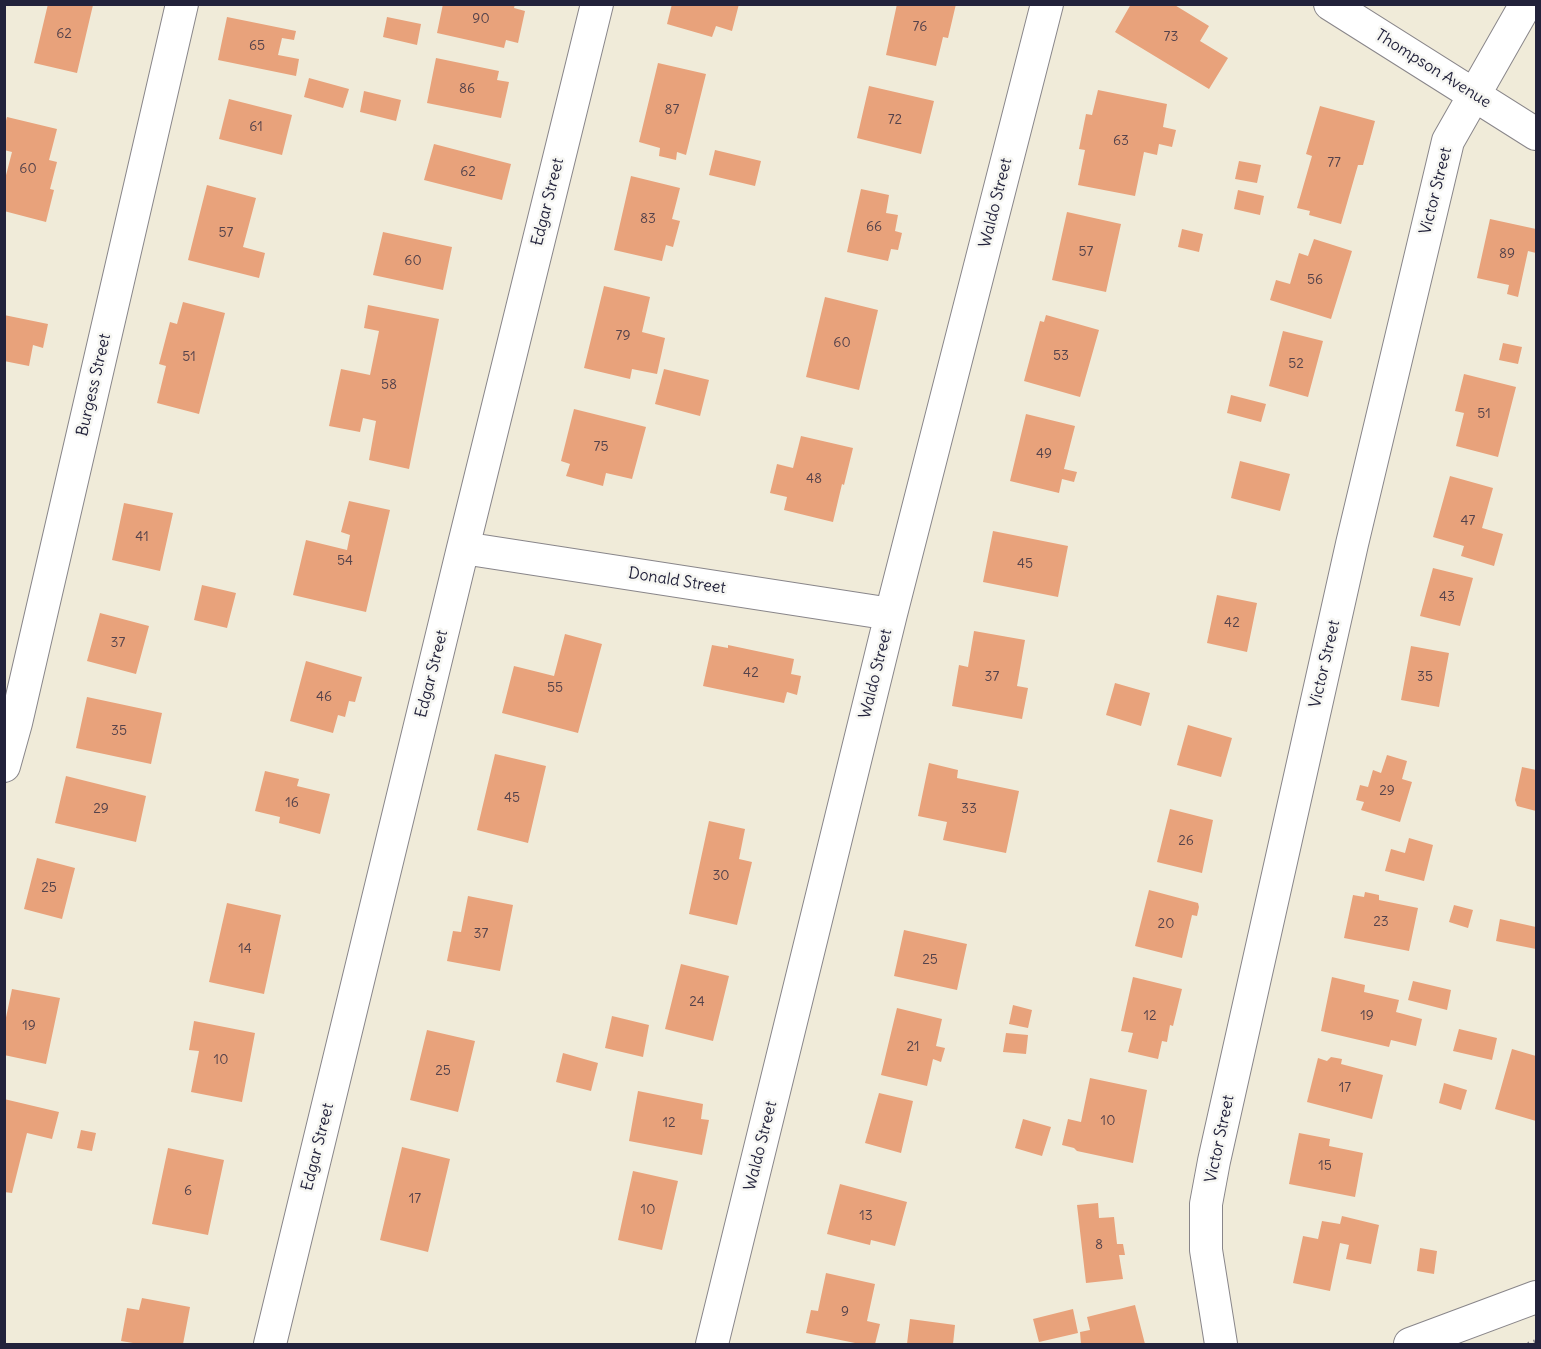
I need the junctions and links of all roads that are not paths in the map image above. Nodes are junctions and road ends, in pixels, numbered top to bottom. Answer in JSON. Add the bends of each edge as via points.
{"nodes":[{"id":1,"x":182,"y":4,"type":"edge"},
{"id":2,"x":597,"y":4,"type":"edge"},
{"id":3,"x":1047,"y":4,"type":"edge"},
{"id":4,"x":1330,"y":4,"type":"edge"},
{"id":5,"x":1526,"y":4,"type":"edge"},
{"id":6,"x":1475,"y":96,"type":"junction"},
{"id":7,"x":1536,"y":134,"type":"edge"},
{"id":8,"x":463,"y":548,"type":"junction"},
{"id":9,"x":891,"y":614,"type":"junction"},
{"id":10,"x":4,"y":766,"type":"edge"},
{"id":11,"x":1536,"y":1298,"type":"edge"},
{"id":12,"x":270,"y":1344,"type":"edge"},
{"id":13,"x":712,"y":1344,"type":"edge"},
{"id":14,"x":1221,"y":1344,"type":"edge"},
{"id":15,"x":1410,"y":1344,"type":"edge"}],
"edges":[{"from":1,"to":10,"type":"street","name":"Burgess Street"},
{"from":2,"to":8,"type":"street","name":"Edgar Street"},
{"from":3,"to":9,"type":"street","name":"Waldo Street"},
{"from":4,"to":6,"type":"street","name":"Thompson Avenue"},
{"from":5,"to":6,"type":"street","name":"Victor Street"},
{"from":6,"to":7,"type":"street","name":"Thompson Avenue"},
{"from":6,"to":14,"type":"street","name":"Victor Street","via":[[1445,153],[1349,556],[1214,1161],[1206,1204],[1206,1250]]},
{"from":8,"to":9,"type":"street","name":"Donald Street"},
{"from":8,"to":12,"type":"street","name":"Edgar Street"},
{"from":9,"to":13,"type":"street","name":"Waldo Street"},
{"from":11,"to":15,"type":"street"}]}
